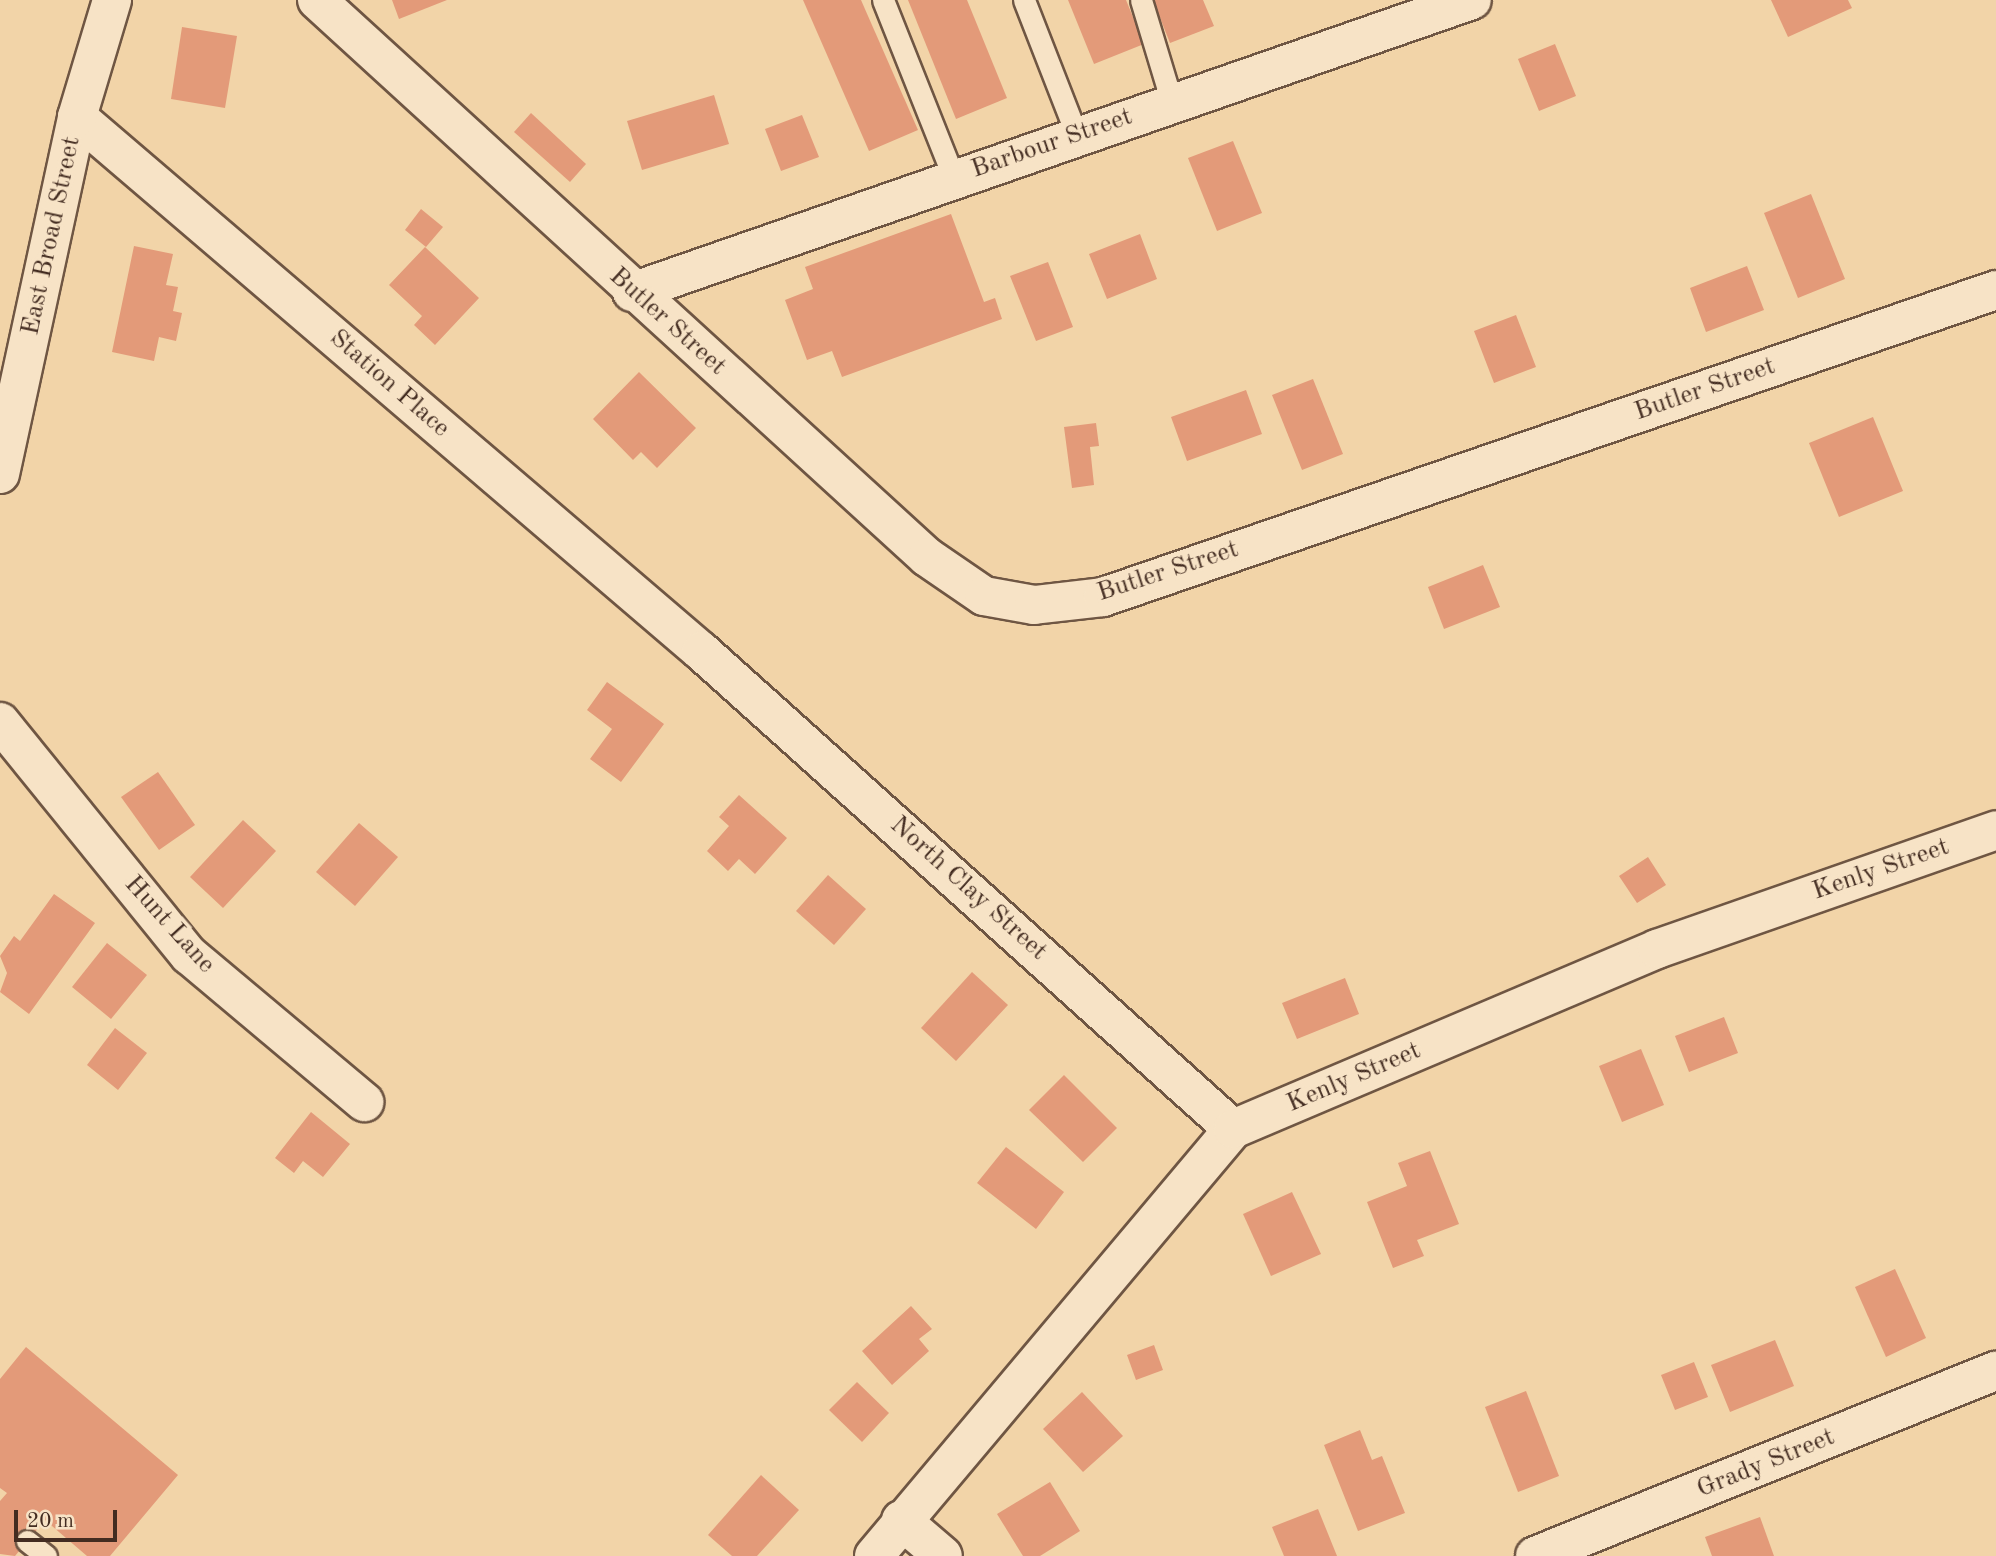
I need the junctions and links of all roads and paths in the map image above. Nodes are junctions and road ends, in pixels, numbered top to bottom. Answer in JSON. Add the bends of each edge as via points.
{"nodes":[{"id":1,"x":112,"y":0,"type":"edge"},
{"id":2,"x":317,"y":0,"type":"edge"},
{"id":3,"x":883,"y":0,"type":"edge"},
{"id":4,"x":1024,"y":0,"type":"edge"},
{"id":5,"x":1141,"y":0,"type":"edge"},
{"id":6,"x":1472,"y":0,"type":"edge"},
{"id":7,"x":1172,"y":103,"type":"junction"},
{"id":8,"x":77,"y":117,"type":"junction"},
{"id":9,"x":1077,"y":136,"type":"junction"},
{"id":10,"x":954,"y":178,"type":"junction"},
{"id":11,"x":1996,"y":290,"type":"edge"},
{"id":12,"x":632,"y":292,"type":"junction"},
{"id":13,"x":0,"y":474,"type":"edge"},
{"id":14,"x":701,"y":651,"type":"joint"},
{"id":15,"x":0,"y":722,"type":"edge"},
{"id":16,"x":1996,"y":830,"type":"edge"},
{"id":17,"x":364,"y":1102,"type":"dead end"},
{"id":18,"x":1233,"y":1129,"type":"junction"},
{"id":19,"x":1996,"y":1371,"type":"edge"},
{"id":20,"x":901,"y":1520,"type":"junction"},
{"id":21,"x":27,"y":1541,"type":"dead end"},
{"id":22,"x":46,"y":1556,"type":"edge"},
{"id":23,"x":874,"y":1556,"type":"edge"},
{"id":24,"x":943,"y":1556,"type":"edge"},
{"id":25,"x":1535,"y":1556,"type":"edge"}],
"edges":[{"from":1,"to":8,"type":"street","name":"East Broad Street"},
{"from":2,"to":12,"type":"street","name":"Butler Street"},
{"from":3,"to":10,"type":"lane"},
{"from":4,"to":9,"type":"lane"},
{"from":5,"to":7,"type":"lane"},
{"from":6,"to":7,"type":"street","name":"Barbour Street"},
{"from":7,"to":9,"type":"street","name":"Barbour Street"},
{"from":8,"to":13,"type":"street","name":"East Broad Street"},
{"from":8,"to":14,"type":"street","name":"Station Place"},
{"from":9,"to":10,"type":"street","name":"Barbour Street"},
{"from":10,"to":12,"type":"street","name":"Barbour Street"},
{"from":11,"to":12,"type":"street","name":"Butler Street","via":[[1103,597],[1034,605],[984,596],[927,556]]},
{"from":14,"to":18,"type":"street","name":"North Clay Street"},
{"from":15,"to":17,"type":"street","name":"Hunt Lane","via":[[189,954]]},
{"from":16,"to":18,"type":"street","name":"Kenly Street","via":[[1657,949]]},
{"from":18,"to":20,"type":"street","name":"Kenly Street"},
{"from":19,"to":25,"type":"street","name":"Grady Street"},
{"from":20,"to":23,"type":"street","name":"Kenly Street"},
{"from":20,"to":24,"type":"street"},
{"from":21,"to":22,"type":"lane"}]}
